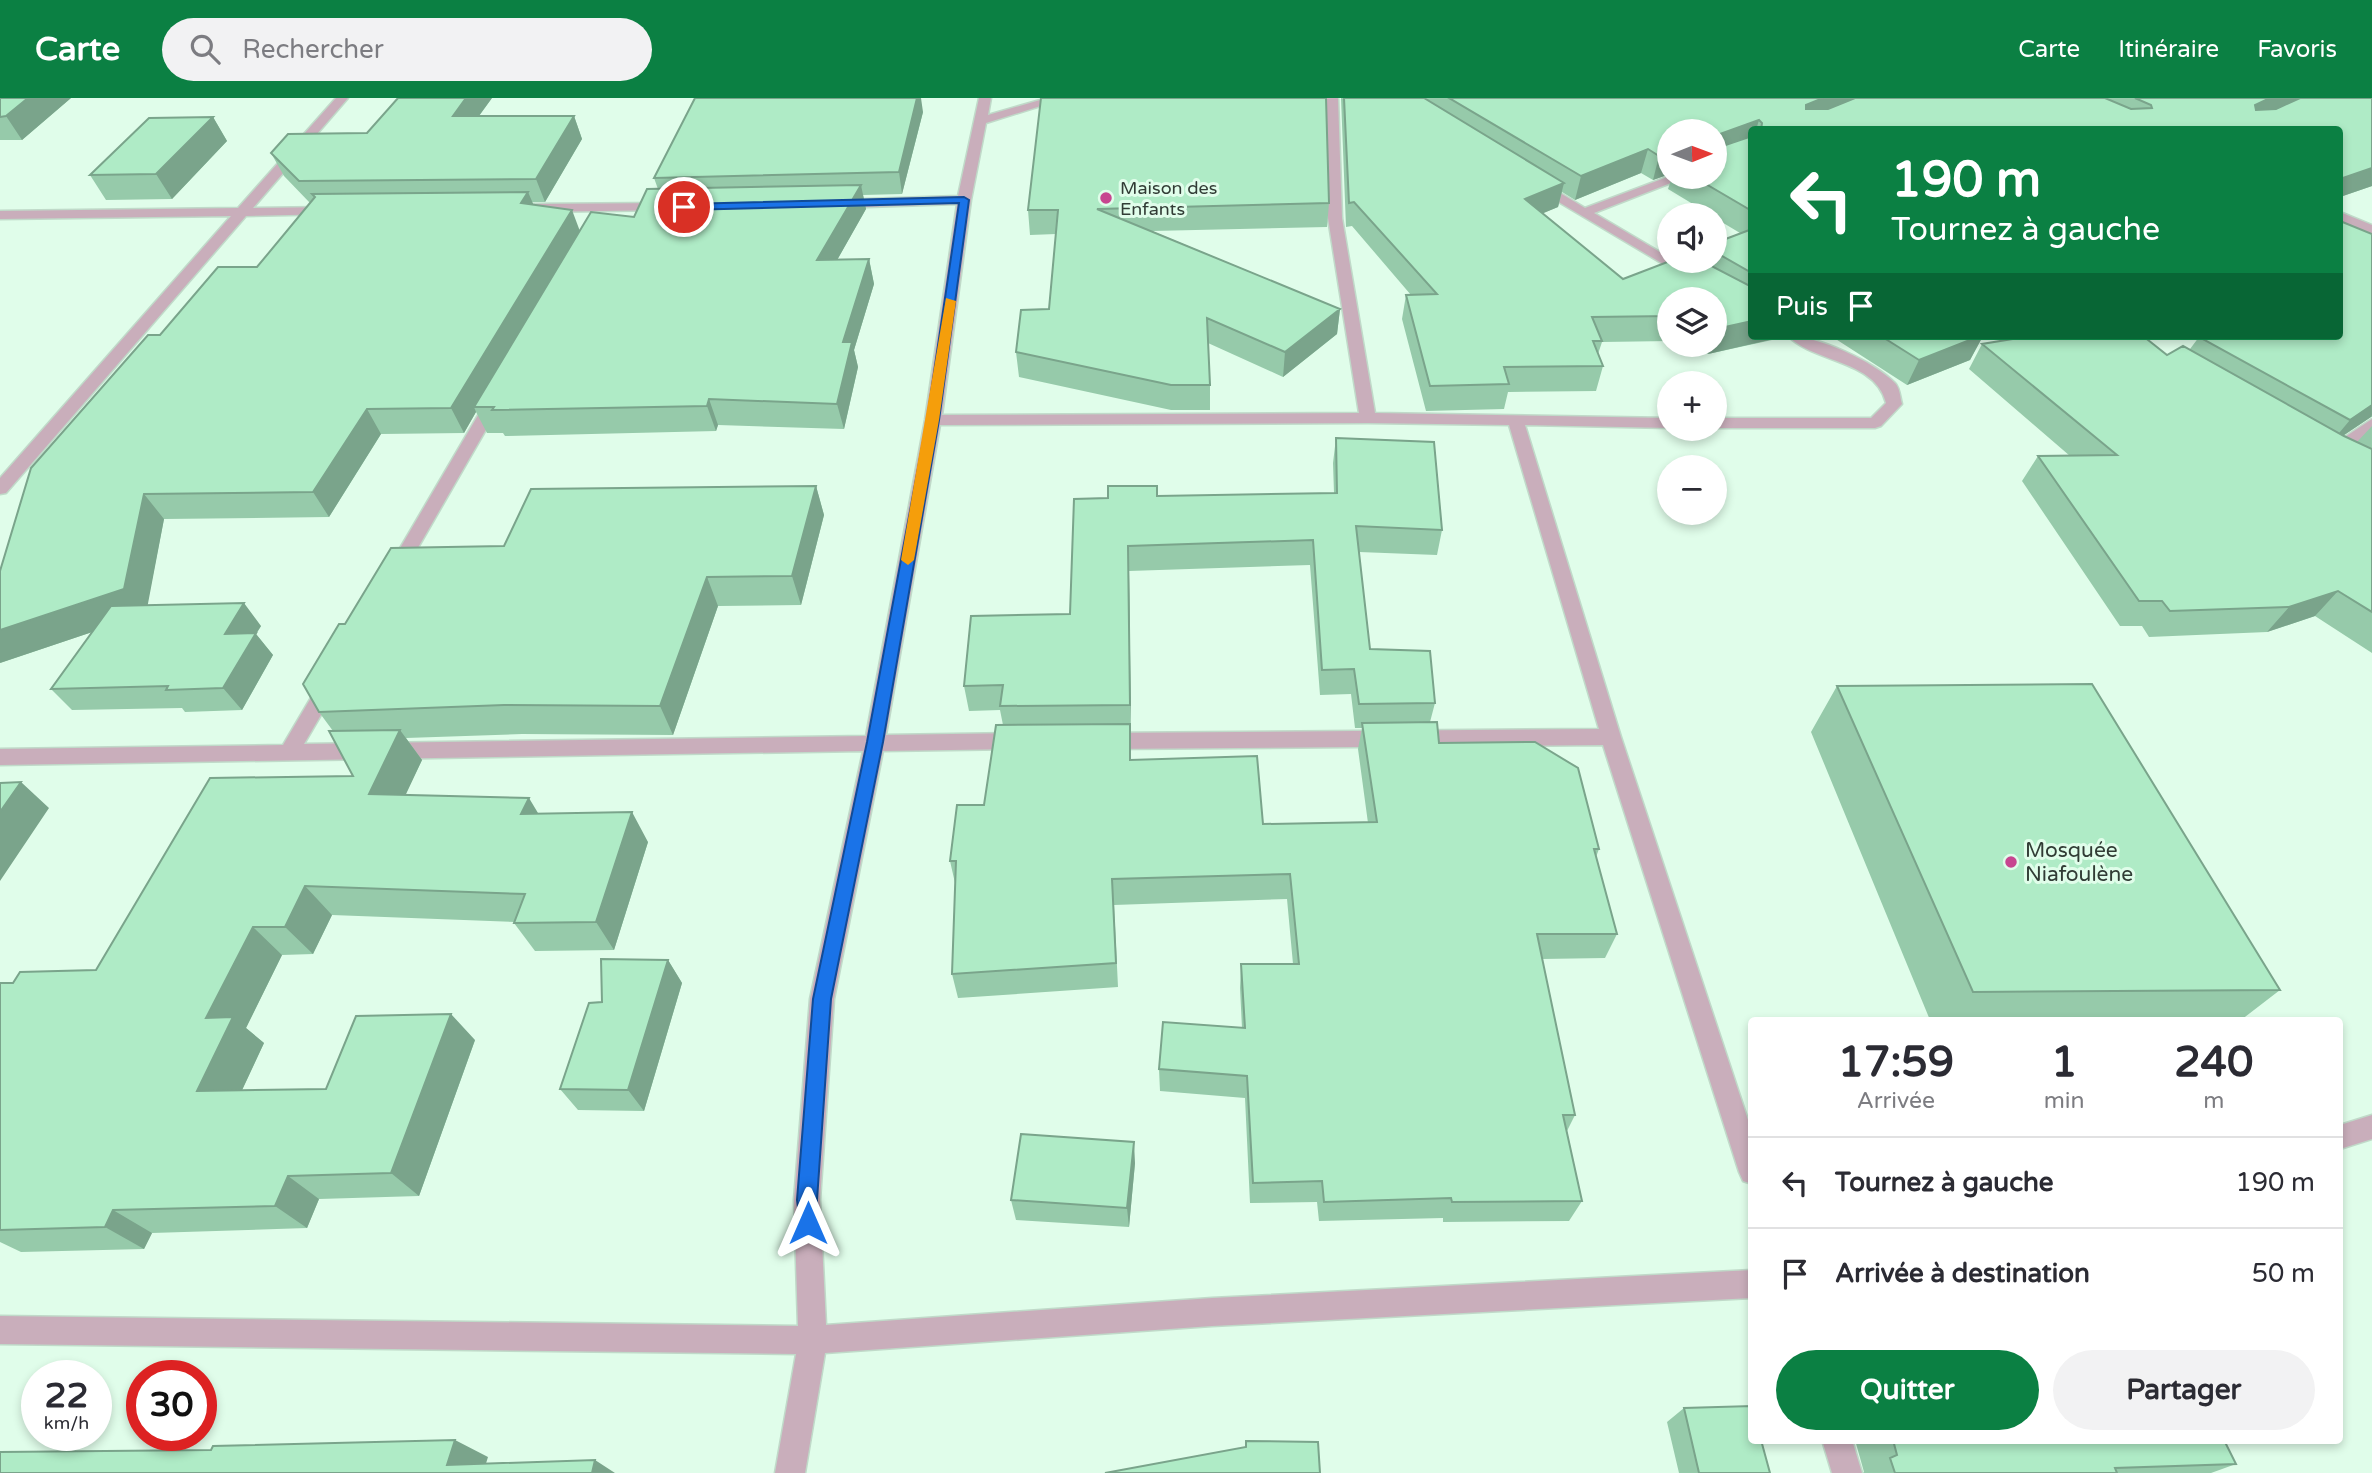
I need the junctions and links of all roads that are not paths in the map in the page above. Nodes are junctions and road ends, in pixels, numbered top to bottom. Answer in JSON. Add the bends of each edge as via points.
{"nodes":[{"id":1,"x":342,"y":98,"type":"edge"},
{"id":2,"x":985,"y":98,"type":"edge"},
{"id":3,"x":1060,"y":98,"type":"edge"},
{"id":4,"x":1332,"y":98,"type":"edge"},
{"id":5,"x":982,"y":120,"type":"junction"},
{"id":6,"x":1524,"y":177,"type":"edge"},
{"id":7,"x":1657,"y":186,"type":"edge"},
{"id":8,"x":964,"y":200,"type":"junction"},
{"id":9,"x":818,"y":204,"type":"edge"},
{"id":10,"x":684,"y":207,"type":"edge"},
{"id":11,"x":512,"y":209,"type":"edge"},
{"id":12,"x":350,"y":211,"type":"edge"},
{"id":13,"x":243,"y":212,"type":"junction"},
{"id":14,"x":1583,"y":213,"type":"junction"},
{"id":15,"x":0,"y":215,"type":"edge"},
{"id":16,"x":2343,"y":217,"type":"edge"},
{"id":17,"x":2372,"y":230,"type":"edge"},
{"id":18,"x":1703,"y":283,"type":"edge"},
{"id":19,"x":1804,"y":340,"type":"edge"},
{"id":20,"x":501,"y":389,"type":"edge"},
{"id":21,"x":1368,"y":418,"type":"junction"},
{"id":22,"x":933,"y":420,"type":"junction"},
{"id":23,"x":1516,"y":422,"type":"junction"},
{"id":24,"x":1657,"y":423,"type":"edge"},
{"id":25,"x":1727,"y":423,"type":"edge"},
{"id":26,"x":2372,"y":424,"type":"edge"},
{"id":27,"x":2351,"y":466,"type":"edge"},
{"id":28,"x":0,"y":489,"type":"edge"},
{"id":29,"x":388,"y":582,"type":"edge"},
{"id":30,"x":339,"y":667,"type":"edge"},
{"id":31,"x":1611,"y":737,"type":"junction"},
{"id":32,"x":1042,"y":741,"type":"edge"},
{"id":33,"x":1083,"y":741,"type":"edge"},
{"id":34,"x":875,"y":742,"type":"junction"},
{"id":35,"x":290,"y":751,"type":"junction"},
{"id":36,"x":0,"y":757,"type":"edge"},
{"id":37,"x":1748,"y":1160,"type":"edge"},
{"id":38,"x":1748,"y":1284,"type":"edge"},
{"id":39,"x":0,"y":1330,"type":"edge"},
{"id":40,"x":813,"y":1340,"type":"junction"},
{"id":41,"x":1838,"y":1444,"type":"edge"},
{"id":42,"x":790,"y":1473,"type":"edge"},
{"id":43,"x":1847,"y":1473,"type":"edge"}],
"edges":[{"from":1,"to":13,"type":"street"},
{"from":2,"to":5,"type":"street"},
{"from":3,"to":5,"type":"street"},
{"from":4,"to":21,"type":"street","via":[[1335,218]]},
{"from":5,"to":8,"type":"street"},
{"from":6,"to":14,"type":"street"},
{"from":7,"to":14,"type":"street"},
{"from":8,"to":9,"type":"street"},
{"from":8,"to":22,"type":"street"},
{"from":10,"to":11,"type":"street","via":[[603,214]]},
{"from":12,"to":13,"type":"street"},
{"from":13,"to":15,"type":"street"},
{"from":13,"to":28,"type":"street"},
{"from":14,"to":18,"type":"street"},
{"from":16,"to":17,"type":"street"},
{"from":19,"to":25,"type":"street","via":[[1868,370],[1890,387],[1894,404],[1875,423]]},
{"from":20,"to":29,"type":"street"},
{"from":21,"to":22,"type":"street"},
{"from":21,"to":23,"type":"street"},
{"from":22,"to":34,"type":"street"},
{"from":23,"to":24,"type":"street"},
{"from":23,"to":31,"type":"street"},
{"from":26,"to":27,"type":"street","via":[[2324,452]]},
{"from":30,"to":35,"type":"street"},
{"from":31,"to":33,"type":"street"},
{"from":31,"to":37,"type":"street"},
{"from":32,"to":34,"type":"street"},
{"from":34,"to":35,"type":"street"},
{"from":34,"to":40,"type":"street","via":[[822,999],[807,1200]]},
{"from":35,"to":36,"type":"street"},
{"from":38,"to":40,"type":"street","via":[[1212,1312]]},
{"from":39,"to":40,"type":"street"},
{"from":40,"to":42,"type":"street"},
{"from":41,"to":43,"type":"street"}]}
